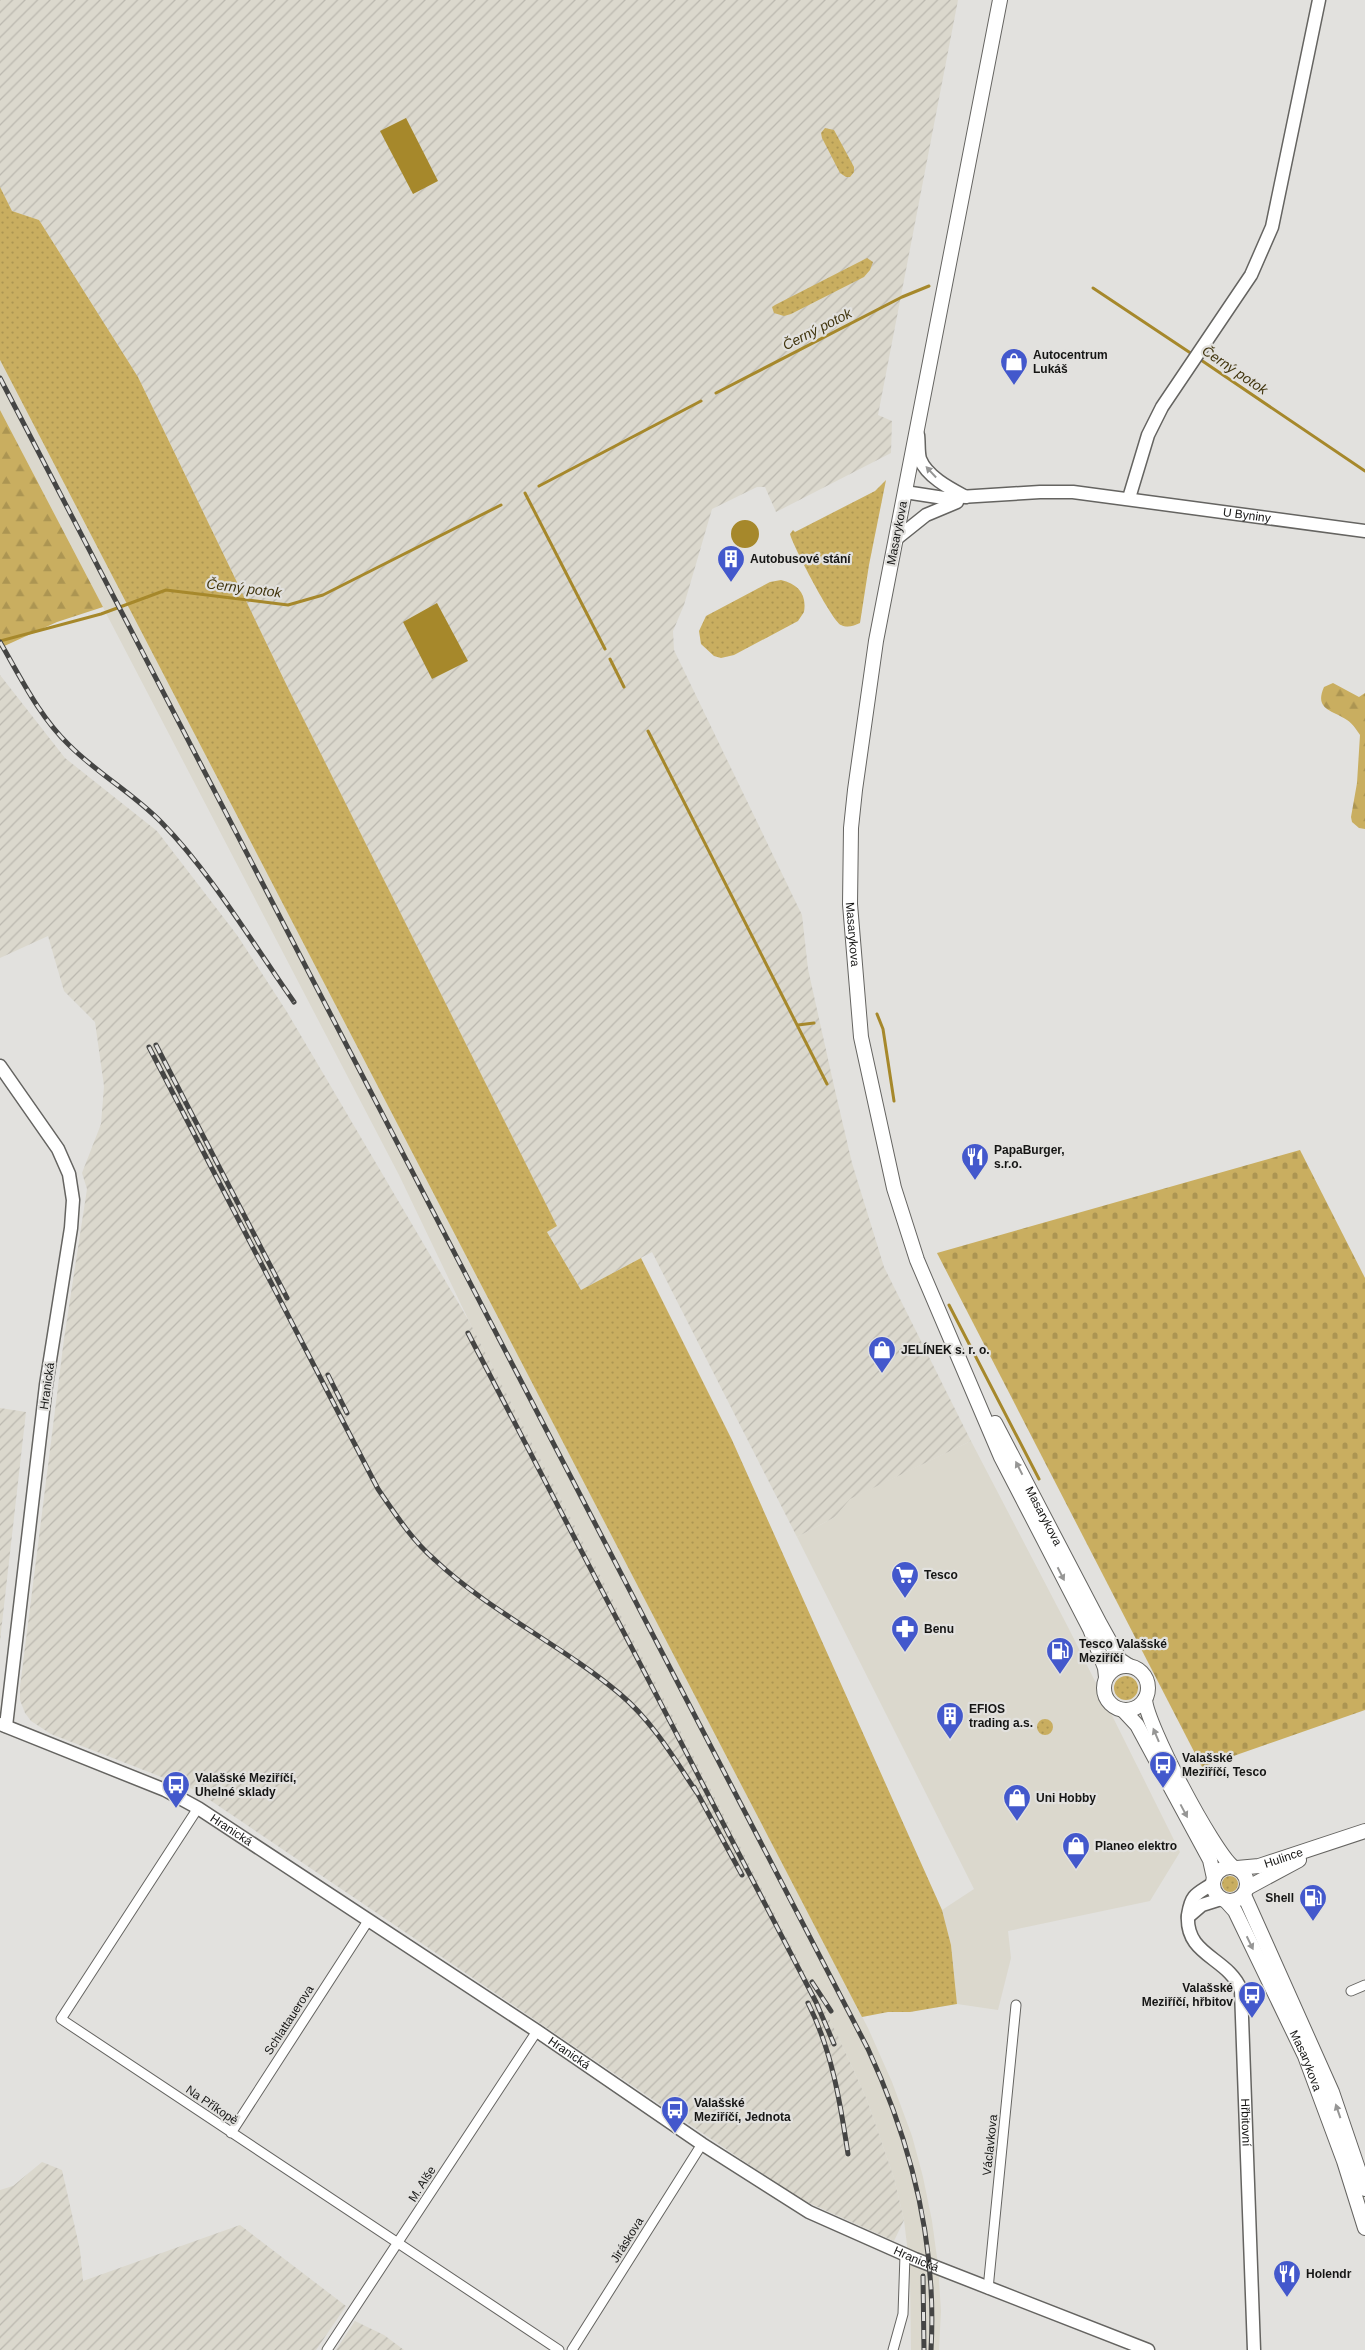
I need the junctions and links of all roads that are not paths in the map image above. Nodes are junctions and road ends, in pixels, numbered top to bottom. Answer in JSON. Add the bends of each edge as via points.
{"nodes":[{"id":1,"x":1000,"y":0,"type":"edge"},
{"id":2,"x":1319,"y":0,"type":"edge"},
{"id":3,"x":918,"y":430,"type":"junction"},
{"id":4,"x":905,"y":492,"type":"junction"},
{"id":5,"x":968,"y":498,"type":"junction"},
{"id":6,"x":1129,"y":498,"type":"junction"},
{"id":7,"x":1365,"y":531,"type":"edge"},
{"id":8,"x":896,"y":539,"type":"junction"},
{"id":9,"x":0,"y":1066,"type":"edge"},
{"id":10,"x":962,"y":1364,"type":"junction"},
{"id":11,"x":1129,"y":1666,"type":"junction"},
{"id":12,"x":1106,"y":1677,"type":"junction"},
{"id":13,"x":1145,"y":1699,"type":"junction"},
{"id":14,"x":1123,"y":1710,"type":"junction"},
{"id":15,"x":3,"y":1725,"type":"edge"},
{"id":16,"x":198,"y":1808,"type":"junction"},
{"id":17,"x":1365,"y":1831,"type":"edge"},
{"id":18,"x":1328,"y":1844,"type":"junction"},
{"id":19,"x":1235,"y":1868,"type":"junction"},
{"id":20,"x":1213,"y":1880,"type":"junction"},
{"id":21,"x":1245,"y":1891,"type":"junction"},
{"id":22,"x":1224,"y":1900,"type":"junction"},
{"id":23,"x":1188,"y":1917,"type":"junction"},
{"id":24,"x":368,"y":1921,"type":"junction"},
{"id":25,"x":1365,"y":1985,"type":"edge"},
{"id":26,"x":1351,"y":1991,"type":"dead end"},
{"id":27,"x":1016,"y":2005,"type":"dead end"},
{"id":28,"x":537,"y":2031,"type":"junction"},
{"id":29,"x":231,"y":2133,"type":"junction"},
{"id":30,"x":702,"y":2144,"type":"junction"},
{"id":31,"x":1349,"y":2159,"type":"junction"},
{"id":32,"x":1365,"y":2189,"type":"edge"},
{"id":33,"x":1365,"y":2228,"type":"edge"},
{"id":34,"x":398,"y":2243,"type":"junction"},
{"id":35,"x":905,"y":2255,"type":"junction"},
{"id":36,"x":988,"y":2289,"type":"junction"},
{"id":37,"x":327,"y":2350,"type":"edge"},
{"id":38,"x":559,"y":2350,"type":"edge"},
{"id":39,"x":572,"y":2350,"type":"edge"},
{"id":40,"x":894,"y":2350,"type":"edge"},
{"id":41,"x":1148,"y":2350,"type":"edge"},
{"id":42,"x":1254,"y":2350,"type":"edge"}],
"edges":[{"from":1,"to":3,"type":"main road","name":"Masarykova"},
{"from":2,"to":6,"type":"street","via":[[1272,227],[1251,275],[1162,407],[1148,435]]},
{"from":3,"to":4,"type":"main road","name":"Masarykova"},
{"from":5,"to":3,"type":"street","one_way":true,"via":[[948,488],[920,459]]},
{"from":4,"to":5,"type":"street"},
{"from":4,"to":8,"type":"main road","name":"Masarykova"},
{"from":5,"to":6,"type":"street","name":"U Byniny","via":[[1040,492]]},
{"from":5,"to":8,"type":"street","via":[[926,514]]},
{"from":6,"to":7,"type":"street","name":"U Byniny"},
{"from":8,"to":10,"type":"main road","name":"Masarykova","via":[[876,641],[855,790],[850,866],[852,942],[861,1037],[894,1188],[917,1260]]},
{"from":9,"to":15,"type":"street","name":"Hranická","via":[[58,1149],[69,1174],[73,1200]]},
{"from":11,"to":10,"type":"main road","name":"Masarykova","one_way":true,"via":[[1120,1660],[1100,1624]]},
{"from":10,"to":12,"type":"main road","name":"Masarykova","one_way":true,"via":[[1001,1457],[1090,1629]]},
{"from":11,"to":12,"type":"main road","via":[[1116,1668]]},
{"from":11,"to":13,"type":"main road","name":"Masarykova","via":[[1141,1671],[1146,1678],[1148,1691]]},
{"from":12,"to":14,"type":"main road","name":"Masarykova","via":[[1106,1698],[1114,1707]]},
{"from":13,"to":14,"type":"main road","via":[[1136,1708]]},
{"from":19,"to":13,"type":"main road","name":"Masarykova","one_way":true,"via":[[1224,1859],[1210,1837],[1159,1741]]},
{"from":14,"to":20,"type":"main road","name":"Masarykova","one_way":true,"via":[[1137,1725],[1210,1860]]},
{"from":15,"to":16,"type":"street","name":"Hranická","via":[[165,1790]]},
{"from":16,"to":24,"type":"street","name":"Hranická"},
{"from":16,"to":29,"type":"street","name":"Na Příkopě","via":[[61,2019]]},
{"from":17,"to":18,"type":"main road","name":"Hulince"},
{"from":18,"to":19,"type":"main road","name":"Hulince","via":[[1260,1866]]},
{"from":18,"to":21,"type":"main road","name":"Hulince"},
{"from":19,"to":20,"type":"main road","via":[[1224,1868]]},
{"from":19,"to":21,"type":"main road","via":[[1246,1876]]},
{"from":20,"to":22,"type":"main road","via":[[1214,1892]]},
{"from":20,"to":23,"type":"street","via":[[1194,1898]]},
{"from":21,"to":22,"type":"main road","via":[[1236,1901]]},
{"from":31,"to":21,"type":"main road","name":"Masarykova","one_way":true,"via":[[1328,2084]]},
{"from":22,"to":23,"type":"street","via":[[1202,1905]]},
{"from":22,"to":31,"type":"main road","name":"Masarykova","one_way":true,"via":[[1235,1911],[1305,2056]]},
{"from":23,"to":42,"type":"street","name":"Hřbitovní","via":[[1188,1930],[1193,1942],[1232,1974],[1243,1998]]},
{"from":24,"to":28,"type":"street","name":"Hranická"},
{"from":24,"to":29,"type":"street","name":"Schlattauerova"},
{"from":25,"to":26,"type":"street"},
{"from":27,"to":36,"type":"street","name":"Václavkova"},
{"from":28,"to":30,"type":"street","name":"Hranická"},
{"from":28,"to":34,"type":"street","name":"M. Alše"},
{"from":29,"to":34,"type":"street","name":"Na Příkopě"},
{"from":30,"to":35,"type":"street","name":"Hranická","via":[[809,2212]]},
{"from":30,"to":39,"type":"street","name":"Jiráskova"},
{"from":31,"to":32,"type":"main road","name":"Masarykova"},
{"from":31,"to":33,"type":"main road","name":"Masarykova"},
{"from":34,"to":37,"type":"street","name":"M. Alše"},
{"from":34,"to":38,"type":"street","name":"Na Příkopě"},
{"from":35,"to":36,"type":"street","name":"Hranická"},
{"from":35,"to":40,"type":"street","via":[[903,2314]]},
{"from":36,"to":41,"type":"street","name":"Hranická"}]}
